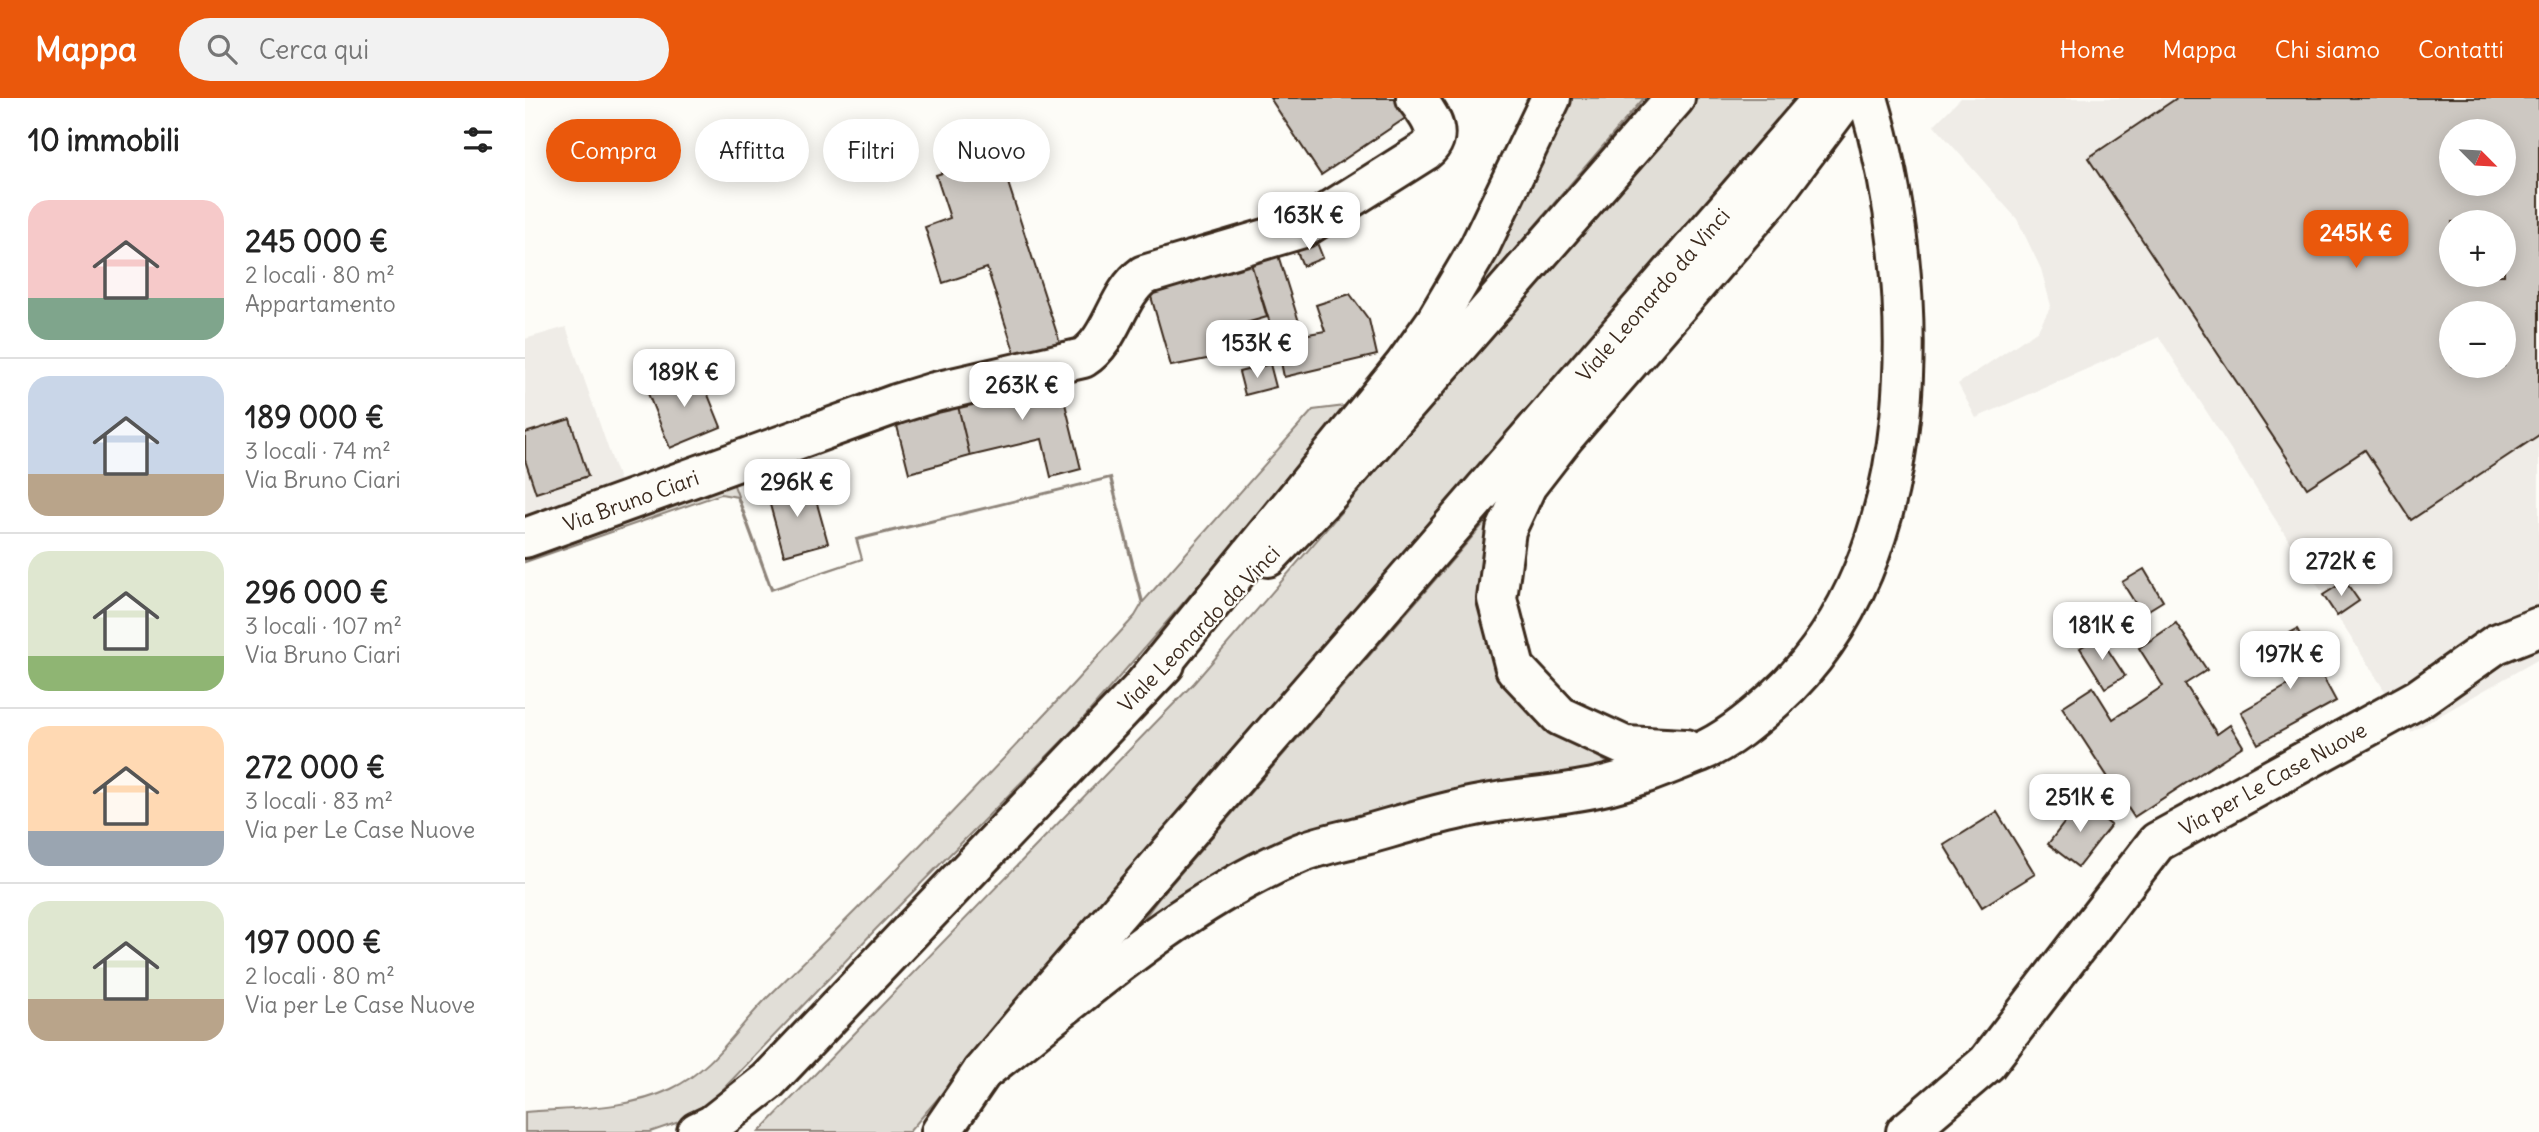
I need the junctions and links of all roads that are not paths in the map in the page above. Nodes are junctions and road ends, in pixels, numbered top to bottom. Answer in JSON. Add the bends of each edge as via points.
{"nodes":[{"id":1,"x":1416,"y":98,"type":"edge"},
{"id":2,"x":1551,"y":98,"type":"edge"},
{"id":3,"x":1675,"y":98,"type":"edge"},
{"id":4,"x":1823,"y":98,"type":"edge"},
{"id":5,"x":1862,"y":101,"type":"edge"},
{"id":6,"x":525,"y":538,"type":"edge"},
{"id":7,"x":2539,"y":627,"type":"edge"},
{"id":8,"x":1142,"y":688,"type":"junction"},
{"id":9,"x":1704,"y":751,"type":"junction"},
{"id":10,"x":982,"y":1072,"type":"junction"},
{"id":11,"x":697,"y":1132,"type":"edge"},
{"id":12,"x":941,"y":1132,"type":"edge"},
{"id":13,"x":1906,"y":1132,"type":"edge"}],
"edges":[{"from":1,"to":6,"type":"main road","name":"Via Bruno Ciari","via":[[1436,135],[1425,151],[1303,228],[1144,275],[1097,348],[1083,358],[896,404]]},
{"from":2,"to":8,"type":"main road","via":[[1479,248],[1436,321]]},
{"from":3,"to":8,"type":"main road","name":"Viale Leonardo da Vinci","via":[[1329,493]]},
{"from":4,"to":10,"type":"main road","name":"Viale Leonardo da Vinci"},
{"from":5,"to":9,"type":"main road","via":[[1894,222],[1903,327],[1900,414],[1886,500],[1870,558],[1843,615],[1801,675],[1753,719]]},
{"from":5,"to":9,"type":"main road","via":[[1565,436],[1528,485],[1506,530],[1497,599],[1515,668],[1560,716],[1625,746]]},
{"from":7,"to":13,"type":"main road","name":"Via per Le Case Nuove","via":[[2495,644],[2418,699],[2157,842],[1987,1063]]},
{"from":8,"to":11,"type":"main road","name":"Viale Leonardo da Vinci","via":[[768,1081]]},
{"from":9,"to":10,"type":"main road","via":[[1601,787],[1463,808],[1300,853],[1225,892],[1138,949]]},
{"from":10,"to":12,"type":"main road","name":"Viale Leonardo da Vinci"}]}
